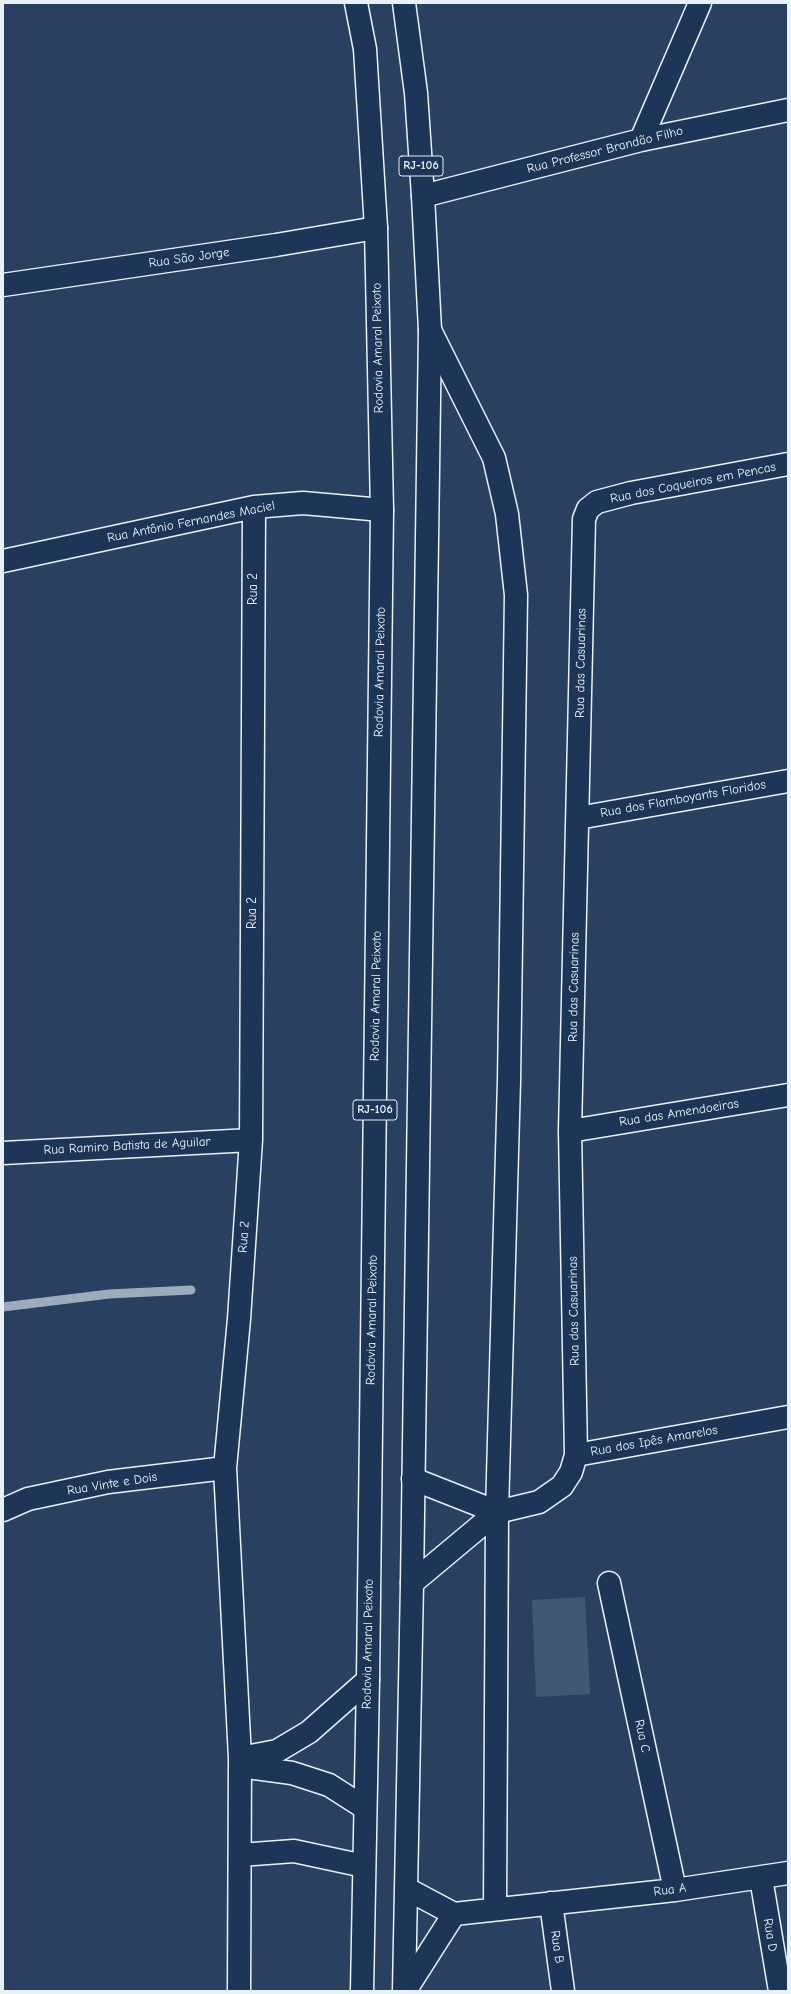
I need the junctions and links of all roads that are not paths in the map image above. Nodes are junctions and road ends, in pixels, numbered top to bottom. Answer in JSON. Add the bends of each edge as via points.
{"nodes":[{"id":1,"x":356,"y":3,"type":"edge"},
{"id":2,"x":404,"y":3,"type":"edge"},
{"id":3,"x":700,"y":3,"type":"edge"},
{"id":4,"x":788,"y":110,"type":"edge"},
{"id":5,"x":642,"y":140,"type":"junction"},
{"id":6,"x":423,"y":196,"type":"junction"},
{"id":7,"x":376,"y":228,"type":"junction"},
{"id":8,"x":3,"y":285,"type":"edge"},
{"id":9,"x":430,"y":330,"type":"junction"},
{"id":10,"x":788,"y":464,"type":"edge"},
{"id":11,"x":254,"y":507,"type":"junction"},
{"id":12,"x":382,"y":510,"type":"junction"},
{"id":13,"x":584,"y":519,"type":"joint"},
{"id":14,"x":3,"y":561,"type":"edge"},
{"id":15,"x":788,"y":781,"type":"edge"},
{"id":16,"x":578,"y":818,"type":"junction"},
{"id":17,"x":788,"y":1095,"type":"edge"},
{"id":18,"x":570,"y":1132,"type":"junction"},
{"id":19,"x":251,"y":1140,"type":"junction"},
{"id":20,"x":3,"y":1153,"type":"edge"},
{"id":21,"x":788,"y":1417,"type":"edge"},
{"id":22,"x":576,"y":1455,"type":"junction"},
{"id":23,"x":225,"y":1468,"type":"junction"},
{"id":24,"x":413,"y":1479,"type":"junction"},
{"id":25,"x":3,"y":1510,"type":"edge"},
{"id":26,"x":497,"y":1512,"type":"junction"},
{"id":27,"x":412,"y":1583,"type":"junction"},
{"id":28,"x":610,"y":1583,"type":"dead end"},
{"id":29,"x":368,"y":1680,"type":"junction"},
{"id":30,"x":240,"y":1762,"type":"junction"},
{"id":31,"x":365,"y":1808,"type":"junction"},
{"id":32,"x":240,"y":1855,"type":"junction"},
{"id":33,"x":364,"y":1866,"type":"junction"},
{"id":34,"x":788,"y":1873,"type":"edge"},
{"id":35,"x":761,"y":1878,"type":"junction"},
{"id":36,"x":407,"y":1889,"type":"junction"},
{"id":37,"x":676,"y":1890,"type":"junction"},
{"id":38,"x":551,"y":1903,"type":"junction"},
{"id":39,"x":495,"y":1909,"type":"junction"},
{"id":40,"x":454,"y":1914,"type":"junction"},
{"id":41,"x":239,"y":1991,"type":"edge"},
{"id":42,"x":362,"y":1991,"type":"edge"},
{"id":43,"x":405,"y":1991,"type":"edge"},
{"id":44,"x":563,"y":1991,"type":"edge"},
{"id":45,"x":780,"y":1991,"type":"edge"}],
"edges":[{"from":1,"to":7,"type":"main road","name":"Rodovia Amaral Peixoto","number":"RJ-106","via":[[365,49]]},
{"from":2,"to":6,"type":"main road","number":"RJ-106","via":[[416,93]]},
{"from":3,"to":5,"type":"main road"},
{"from":4,"to":5,"type":"main road","name":"Rua Professor Brandão Filho"},
{"from":5,"to":6,"type":"main road","name":"Rua Professor Brandão Filho"},
{"from":6,"to":9,"type":"main road","number":"RJ-106"},
{"from":7,"to":8,"type":"main road","name":"Rua São Jorge"},
{"from":7,"to":12,"type":"main road","name":"Rodovia Amaral Peixoto","number":"RJ-106"},
{"from":9,"to":24,"type":"main road","number":"RJ-106"},
{"from":9,"to":26,"type":"main road","via":[[494,458],[507,514],[516,595],[509,1081]]},
{"from":10,"to":13,"type":"main road","name":"Rua dos Coqueiros em Pencas","via":[[631,493],[597,502],[588,509]]},
{"from":11,"to":12,"type":"main road","name":"Rua Antônio Fernandes Maciel","via":[[303,503]]},
{"from":11,"to":14,"type":"main road","name":"Rua Antônio Fernandes Maciel"},
{"from":11,"to":19,"type":"main road","name":"Rua 2"},
{"from":12,"to":29,"type":"main road","name":"Rodovia Amaral Peixoto","number":"RJ-106"},
{"from":13,"to":16,"type":"main road","name":"Rua das Casuarinas"},
{"from":15,"to":16,"type":"main road","name":"Rua dos Flamboyants Floridos"},
{"from":16,"to":18,"type":"main road","name":"Rua das Casuarinas"},
{"from":17,"to":18,"type":"main road","name":"Rua das Amendoeiras"},
{"from":18,"to":22,"type":"main road","name":"Rua das Casuarinas"},
{"from":19,"to":20,"type":"main road","name":"Rua Ramiro Batista de Aguilar"},
{"from":19,"to":23,"type":"main road","name":"Rua 2","via":[[239,1319]]},
{"from":21,"to":22,"type":"main road","name":"Rua dos Ipês Amarelos"},
{"from":22,"to":26,"type":"main road","name":"Rua dos Ipês Amarelos","via":[[571,1472],[562,1486],[538,1502]]},
{"from":23,"to":25,"type":"main road","name":"Rua Vinte e Dois","via":[[108,1482],[28,1498]]},
{"from":23,"to":30,"type":"main road","name":"Rua 2"},
{"from":24,"to":26,"type":"main road"},
{"from":24,"to":27,"type":"main road","number":"RJ-106"},
{"from":26,"to":27,"type":"main road"},
{"from":26,"to":39,"type":"main road"},
{"from":27,"to":36,"type":"main road","number":"RJ-106"},
{"from":28,"to":37,"type":"main road","name":"Rua C"},
{"from":29,"to":30,"type":"main road","via":[[309,1732],[276,1751]]},
{"from":29,"to":31,"type":"main road","name":"Rodovia Amaral Peixoto","number":"RJ-106"},
{"from":30,"to":31,"type":"main road","via":[[292,1773],[329,1785]]},
{"from":30,"to":32,"type":"main road","name":"Rua 2"},
{"from":31,"to":33,"type":"main road","name":"Rodovia Amaral Peixoto","number":"RJ-106"},
{"from":32,"to":33,"type":"main road","via":[[294,1851]]},
{"from":32,"to":41,"type":"main road","name":"Rua 2"},
{"from":33,"to":42,"type":"main road","name":"Rodovia Amaral Peixoto","number":"RJ-106"},
{"from":34,"to":35,"type":"main road","name":"Rua A"},
{"from":35,"to":37,"type":"main road","name":"Rua A"},
{"from":35,"to":45,"type":"main road","name":"Rua D"},
{"from":36,"to":40,"type":"main road"},
{"from":36,"to":43,"type":"main road","number":"RJ-106"},
{"from":37,"to":38,"type":"main road","name":"Rua A"},
{"from":38,"to":39,"type":"main road","name":"Rua A"},
{"from":38,"to":44,"type":"main road","name":"Rua B"},
{"from":39,"to":40,"type":"main road","name":"Rua A"},
{"from":40,"to":43,"type":"main road"}]}
